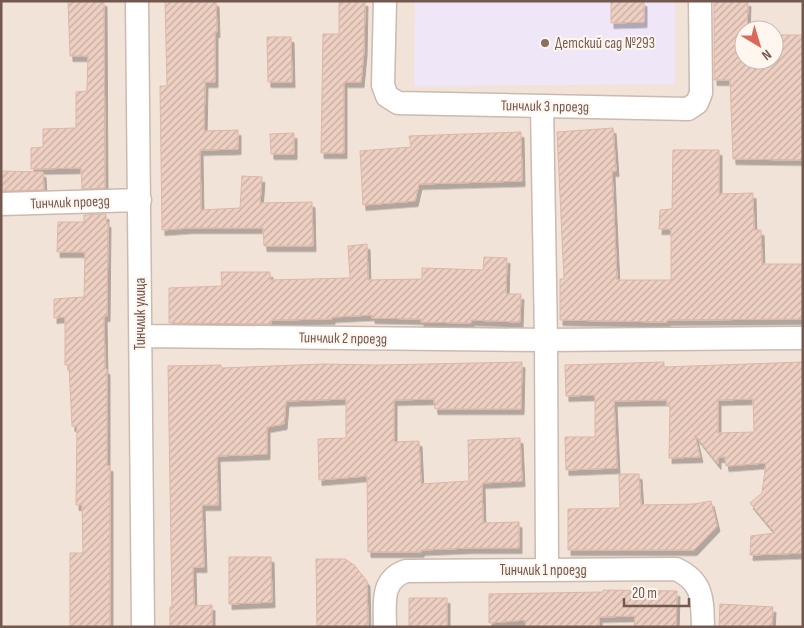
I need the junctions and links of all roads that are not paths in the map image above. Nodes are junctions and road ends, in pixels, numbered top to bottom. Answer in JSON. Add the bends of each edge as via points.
{"nodes":[{"id":1,"x":137,"y":1,"type":"edge"},
{"id":2,"x":385,"y":1,"type":"edge"},
{"id":3,"x":700,"y":1,"type":"edge"},
{"id":4,"x":542,"y":106,"type":"junction"},
{"id":5,"x":140,"y":200,"type":"junction"},
{"id":6,"x":1,"y":204,"type":"edge"},
{"id":7,"x":141,"y":336,"type":"junction"},
{"id":8,"x":803,"y":338,"type":"edge"},
{"id":9,"x":546,"y":340,"type":"junction"},
{"id":10,"x":547,"y":569,"type":"junction"},
{"id":11,"x":143,"y":627,"type":"edge"},
{"id":12,"x":385,"y":627,"type":"edge"},
{"id":13,"x":703,"y":627,"type":"edge"}],
"edges":[{"from":1,"to":5,"type":"street","name":"Тинчлик улица"},
{"from":2,"to":4,"type":"street","name":"Тинчлик 3 проезд","via":[[383,84],[387,96],[398,103]]},
{"from":3,"to":4,"type":"street","name":"Тинчлик 3 проезд","via":[[701,93],[697,103],[688,109]]},
{"from":4,"to":9,"type":"street"},
{"from":5,"to":6,"type":"street","name":"Тинчлик проезд"},
{"from":5,"to":7,"type":"street","name":"Тинчлик улица"},
{"from":7,"to":9,"type":"street","name":"Тинчлик 2 проезд"},
{"from":7,"to":11,"type":"street","name":"Тинчлик улица"},
{"from":8,"to":9,"type":"street","name":"Тинчлик 2 проезд"},
{"from":9,"to":10,"type":"street"},
{"from":10,"to":12,"type":"street","name":"Тинчлик 1 проезд","via":[[406,571],[397,574],[387,589]]},
{"from":10,"to":13,"type":"street","name":"Тинчлик 1 проезд","via":[[676,569],[695,583],[700,594]]}]}
